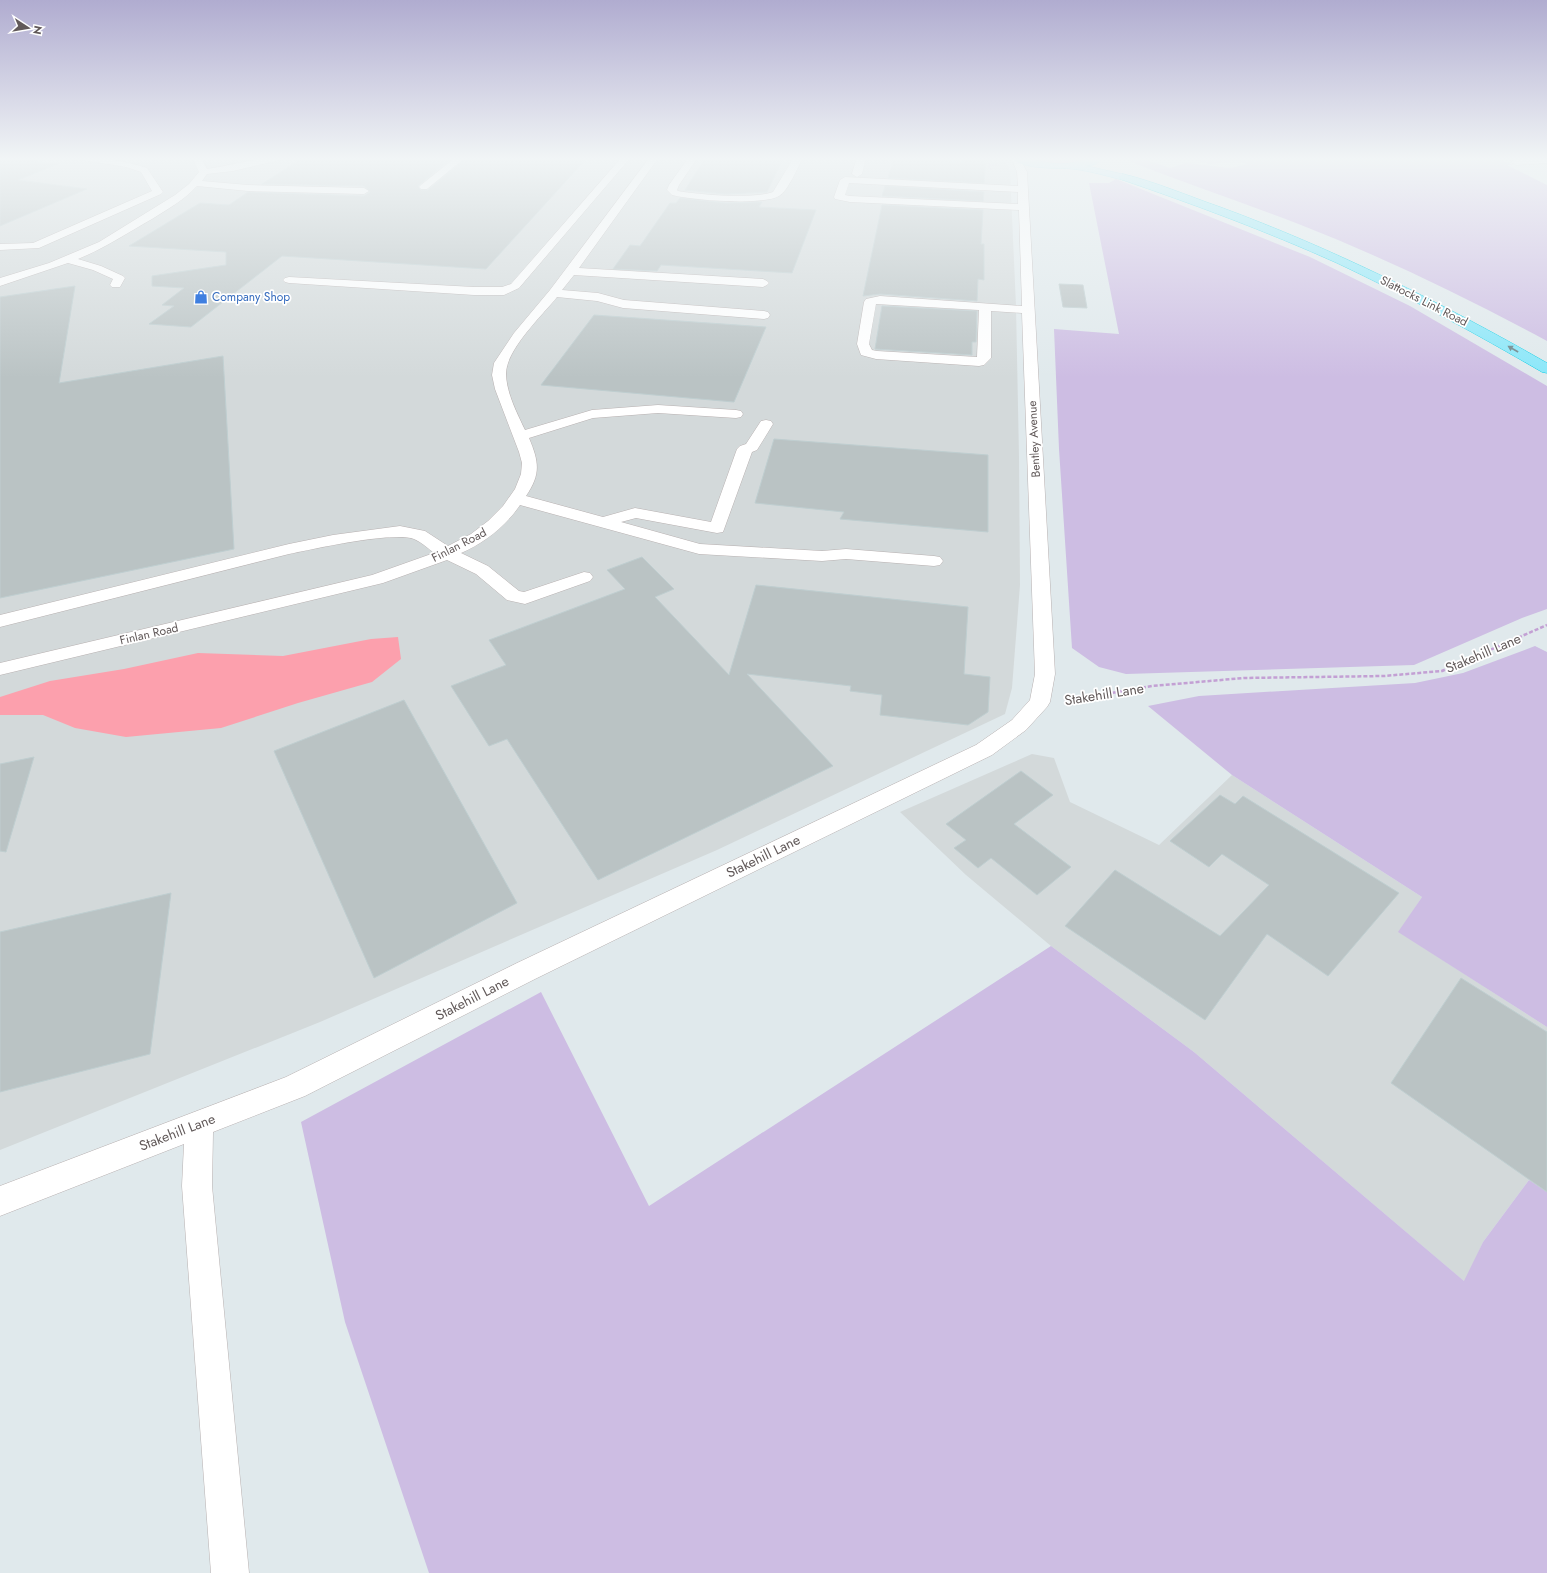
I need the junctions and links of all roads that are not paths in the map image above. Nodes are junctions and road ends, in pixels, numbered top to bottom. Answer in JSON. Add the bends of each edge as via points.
{"nodes":[{"id":1,"x":71,"y":230,"type":"edge"},
{"id":2,"x":125,"y":230,"type":"edge"},
{"id":3,"x":563,"y":230,"type":"edge"},
{"id":4,"x":600,"y":230,"type":"edge"},
{"id":5,"x":1024,"y":230,"type":"edge"},
{"id":6,"x":1268,"y":230,"type":"edge"},
{"id":7,"x":1294,"y":230,"type":"edge"},
{"id":8,"x":1319,"y":239,"type":"dead end"},
{"id":9,"x":0,"y":247,"type":"edge"},
{"id":10,"x":68,"y":260,"type":"junction"},
{"id":11,"x":570,"y":271,"type":"junction"},
{"id":12,"x":289,"y":280,"type":"dead end"},
{"id":13,"x":0,"y":282,"type":"edge"},
{"id":14,"x":763,"y":283,"type":"dead end"},
{"id":15,"x":116,"y":285,"type":"dead end"},
{"id":16,"x":554,"y":293,"type":"junction"},
{"id":17,"x":985,"y":307,"type":"junction"},
{"id":18,"x":1029,"y":310,"type":"junction"},
{"id":19,"x":764,"y":315,"type":"dead end"},
{"id":20,"x":1547,"y":369,"type":"edge"},
{"id":21,"x":736,"y":414,"type":"dead end"},
{"id":22,"x":766,"y":424,"type":"dead end"},
{"id":23,"x":520,"y":436,"type":"junction"},
{"id":24,"x":517,"y":499,"type":"junction"},
{"id":25,"x":605,"y":522,"type":"junction"},
{"id":26,"x":446,"y":553,"type":"junction"},
{"id":27,"x":934,"y":561,"type":"dead end"},
{"id":28,"x":584,"y":577,"type":"dead end"},
{"id":29,"x":0,"y":621,"type":"edge"},
{"id":30,"x":0,"y":669,"type":"edge"},
{"id":31,"x":1040,"y":702,"type":"joint"},
{"id":32,"x":199,"y":1124,"type":"junction"},
{"id":33,"x":0,"y":1201,"type":"edge"},
{"id":34,"x":230,"y":1573,"type":"edge"}],
"edges":[{"from":1,"to":9,"type":"street","via":[[35,246]]},
{"from":2,"to":10,"type":"street"},
{"from":3,"to":12,"type":"street","via":[[515,286],[504,291]]},
{"from":4,"to":11,"type":"street","name":"Finlan Road"},
{"from":5,"to":18,"type":"street","name":"Bentley Avenue"},
{"from":20,"to":6,"type":"highway","name":"Slattocks Link Road","one_way":true,"via":[[1457,317],[1348,263]]},
{"from":7,"to":8,"type":"highway","name":"Slattocks Link Road"},
{"from":10,"to":13,"type":"street"},
{"from":10,"to":15,"type":"street","via":[[120,278]]},
{"from":11,"to":14,"type":"street"},
{"from":11,"to":16,"type":"street","name":"Finlan Road"},
{"from":16,"to":19,"type":"street","via":[[598,297],[623,304]]},
{"from":16,"to":23,"type":"street","name":"Finlan Road","via":[[510,348],[500,365],[501,391]]},
{"from":17,"to":17,"type":"street","via":[[880,300],[870,302],[863,344],[866,352],[876,355],[979,362],[984,358]]},
{"from":17,"to":18,"type":"street"},
{"from":18,"to":31,"type":"street","name":"Bentley Avenue","via":[[1045,674]]},
{"from":21,"to":23,"type":"street","via":[[658,409],[592,414]]},
{"from":22,"to":25,"type":"street","via":[[752,447],[746,449],[717,528],[635,513]]},
{"from":23,"to":24,"type":"street","name":"Finlan Road","via":[[530,463],[526,484]]},
{"from":24,"to":25,"type":"street"},
{"from":24,"to":26,"type":"street","name":"Finlan Road","via":[[491,529]]},
{"from":25,"to":27,"type":"street","via":[[699,548],[822,556],[846,554]]},
{"from":26,"to":28,"type":"street","via":[[482,570],[512,596],[525,598]]},
{"from":26,"to":29,"type":"street","via":[[419,535],[400,531],[382,532],[289,549]]},
{"from":26,"to":30,"type":"street","name":"Finlan Road","via":[[411,568],[377,578]]},
{"from":31,"to":32,"type":"street","name":"Stakehill Lane","via":[[1019,725],[984,750],[526,971],[295,1087]]},
{"from":32,"to":33,"type":"street","name":"Stakehill Lane"},
{"from":32,"to":34,"type":"street","via":[[197,1186]]}]}
